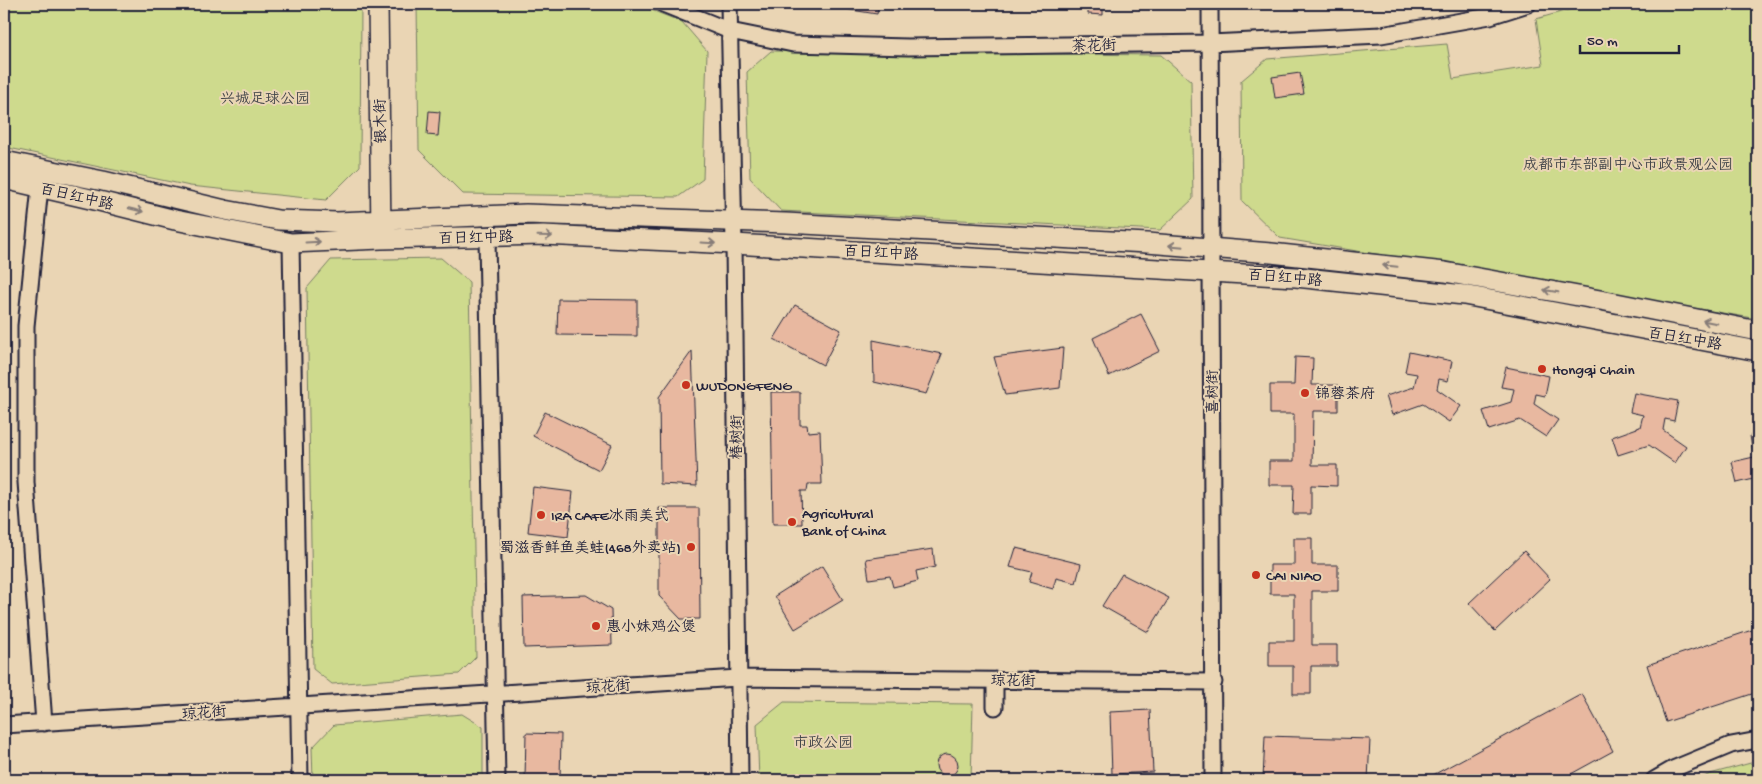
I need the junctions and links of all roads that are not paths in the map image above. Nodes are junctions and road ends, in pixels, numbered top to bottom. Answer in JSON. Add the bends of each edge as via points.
{"nodes":[{"id":1,"x":378,"y":4,"type":"edge"},
{"id":2,"x":663,"y":4,"type":"edge"},
{"id":3,"x":729,"y":4,"type":"edge"},
{"id":4,"x":1210,"y":4,"type":"edge"},
{"id":5,"x":1528,"y":4,"type":"edge"},
{"id":6,"x":730,"y":31,"type":"junction"},
{"id":7,"x":1210,"y":43,"type":"junction"},
{"id":8,"x":4,"y":161,"type":"edge"},
{"id":9,"x":4,"y":179,"type":"edge"},
{"id":10,"x":40,"y":187,"type":"junction"},
{"id":11,"x":381,"y":220,"type":"junction"},
{"id":12,"x":734,"y":222,"type":"junction"},
{"id":13,"x":487,"y":238,"type":"junction"},
{"id":14,"x":381,"y":239,"type":"junction"},
{"id":15,"x":291,"y":243,"type":"junction"},
{"id":16,"x":734,"y":244,"type":"junction"},
{"id":17,"x":1211,"y":248,"type":"junction"},
{"id":18,"x":1211,"y":272,"type":"junction"},
{"id":19,"x":1758,"y":331,"type":"edge"},
{"id":20,"x":1758,"y":352,"type":"edge"},
{"id":21,"x":738,"y":678,"type":"junction"},
{"id":22,"x":995,"y":680,"type":"junction"},
{"id":23,"x":1214,"y":682,"type":"junction"},
{"id":24,"x":495,"y":693,"type":"junction"},
{"id":25,"x":299,"y":706,"type":"junction"},
{"id":26,"x":995,"y":707,"type":"dead end"},
{"id":27,"x":44,"y":723,"type":"junction"},
{"id":28,"x":4,"y":725,"type":"edge"},
{"id":29,"x":1758,"y":740,"type":"edge"},
{"id":30,"x":300,"y":780,"type":"edge"},
{"id":31,"x":497,"y":780,"type":"edge"},
{"id":32,"x":740,"y":780,"type":"edge"},
{"id":33,"x":1213,"y":780,"type":"edge"},
{"id":34,"x":1654,"y":780,"type":"edge"}],
"edges":[{"from":1,"to":11,"type":"street","name":"银木街"},
{"from":2,"to":6,"type":"street","name":"茶花街"},
{"from":3,"to":6,"type":"street","name":"椿树街"},
{"from":4,"to":7,"type":"street","name":"喜树街"},
{"from":5,"to":7,"type":"street","name":"茶花街","via":[[1490,16],[1381,35]]},
{"from":6,"to":7,"type":"street","name":"茶花街","via":[[793,44],[822,45]]},
{"from":6,"to":12,"type":"street","name":"椿树街"},
{"from":7,"to":17,"type":"street","name":"喜树街"},
{"from":8,"to":11,"type":"street","name":"百日红中路","via":[[278,220]]},
{"from":9,"to":10,"type":"street","name":"百日红中路"},
{"from":10,"to":15,"type":"street","name":"百日红中路","one_way":true,"via":[[175,220]]},
{"from":10,"to":27,"type":"street","via":[[26,326],[26,482]]},
{"from":11,"to":12,"type":"street","name":"百日红中路","via":[[526,214]]},
{"from":11,"to":14,"type":"street","name":"银木街"},
{"from":12,"to":16,"type":"street","name":"椿树街"},
{"from":17,"to":12,"type":"street","name":"百日红中路","one_way":true},
{"from":13,"to":14,"type":"street","name":"百日红中路"},
{"from":13,"to":16,"type":"street","name":"百日红中路","one_way":true,"via":[[543,235]]},
{"from":13,"to":24,"type":"street"},
{"from":15,"to":14,"type":"street","name":"百日红中路","one_way":true},
{"from":15,"to":25,"type":"street"},
{"from":16,"to":18,"type":"street","name":"百日红中路"},
{"from":16,"to":21,"type":"street","name":"椿树街"},
{"from":17,"to":18,"type":"street","name":"喜树街"},
{"from":19,"to":17,"type":"street","name":"百日红中路","one_way":true,"via":[[1445,272]]},
{"from":18,"to":20,"type":"street","name":"百日红中路","via":[[1296,277],[1464,295]]},
{"from":18,"to":23,"type":"street","name":"喜树街"},
{"from":21,"to":22,"type":"street","name":"琼花街"},
{"from":21,"to":24,"type":"street","name":"琼花街"},
{"from":21,"to":32,"type":"street","name":"椿树街"},
{"from":22,"to":23,"type":"street","name":"琼花街"},
{"from":22,"to":26,"type":"street"},
{"from":23,"to":33,"type":"street","name":"喜树街"},
{"from":24,"to":25,"type":"street","name":"琼花街"},
{"from":24,"to":31,"type":"street"},
{"from":25,"to":27,"type":"street","name":"琼花街"},
{"from":25,"to":30,"type":"street"},
{"from":27,"to":28,"type":"street","name":"琼花街"},
{"from":29,"to":34,"type":"street","via":[[1731,745]]}]}
